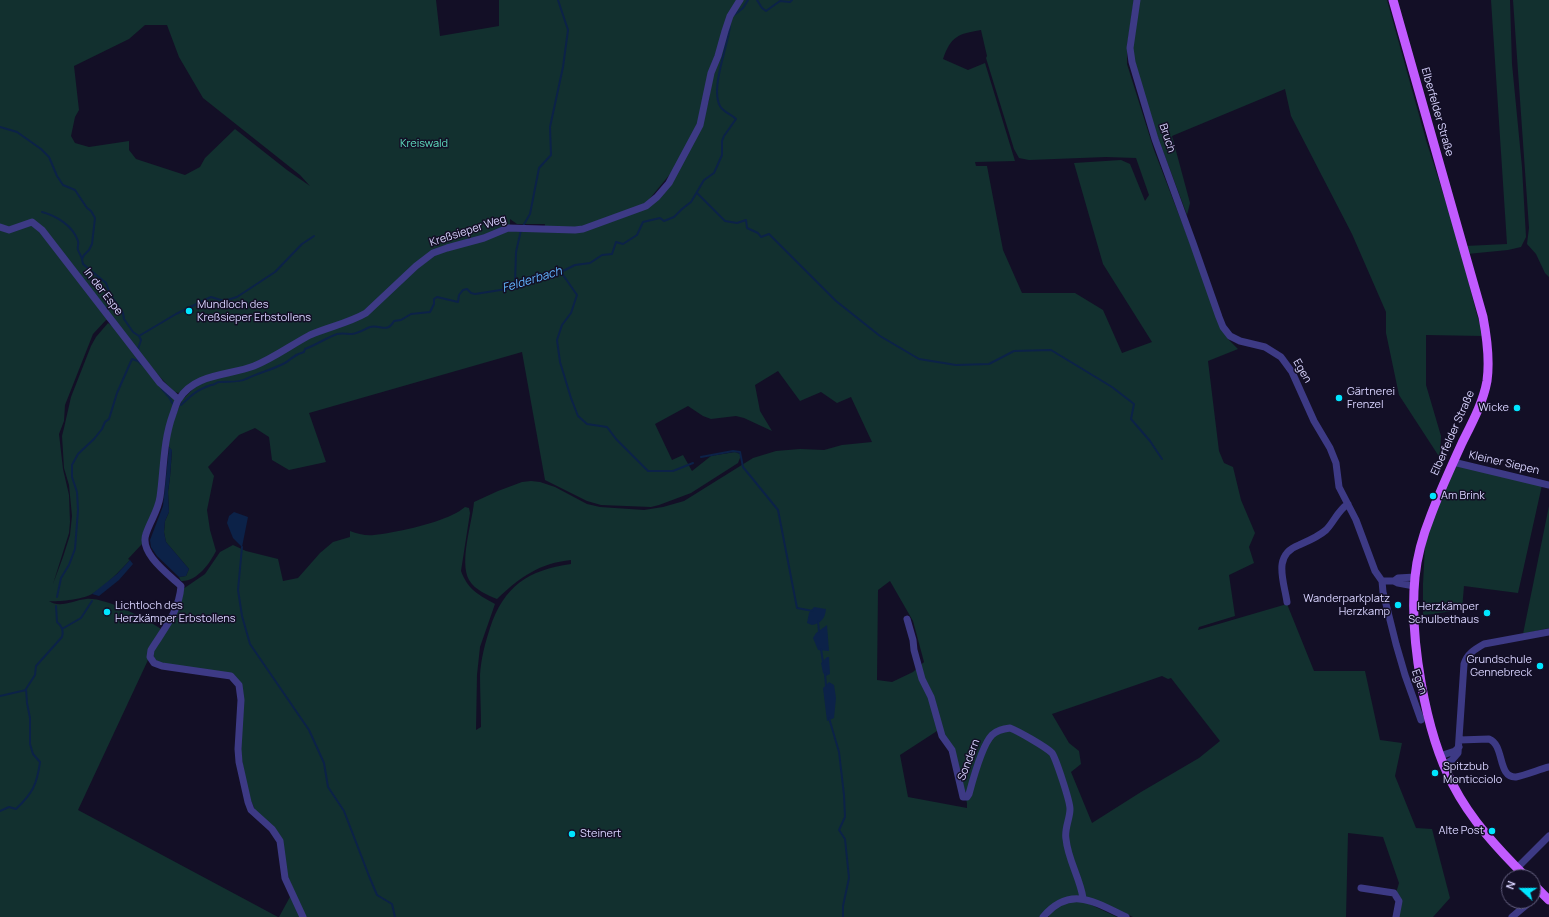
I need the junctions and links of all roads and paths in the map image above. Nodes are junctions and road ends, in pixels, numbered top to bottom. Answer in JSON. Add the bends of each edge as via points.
{"nodes":[{"id":1,"x":740,"y":0,"type":"edge"},
{"id":2,"x":1137,"y":0,"type":"edge"},
{"id":3,"x":1393,"y":0,"type":"edge"},
{"id":4,"x":0,"y":227,"type":"edge"},
{"id":5,"x":1206,"y":279,"type":"joint"},
{"id":6,"x":178,"y":400,"type":"junction"},
{"id":7,"x":1453,"y":462,"type":"junction"},
{"id":8,"x":1549,"y":485,"type":"edge"},
{"id":9,"x":1348,"y":504,"type":"junction"},
{"id":10,"x":1382,"y":581,"type":"junction"},
{"id":11,"x":1414,"y":582,"type":"junction"},
{"id":12,"x":1287,"y":602,"type":"dead end"},
{"id":13,"x":907,"y":619,"type":"dead end"},
{"id":14,"x":1549,"y":632,"type":"edge"},
{"id":15,"x":1421,"y":720,"type":"dead end"},
{"id":16,"x":1459,"y":744,"type":"junction"},
{"id":17,"x":1442,"y":760,"type":"junction"},
{"id":18,"x":1549,"y":767,"type":"edge"},
{"id":19,"x":1549,"y":836,"type":"edge"},
{"id":20,"x":1517,"y":868,"type":"joint"},
{"id":21,"x":1361,"y":888,"type":"dead end"},
{"id":22,"x":1542,"y":892,"type":"edge"},
{"id":23,"x":1083,"y":898,"type":"junction"},
{"id":24,"x":1549,"y":900,"type":"edge"},
{"id":25,"x":1522,"y":909,"type":"edge"},
{"id":26,"x":303,"y":917,"type":"edge"},
{"id":27,"x":1043,"y":917,"type":"edge"},
{"id":28,"x":1126,"y":917,"type":"edge"},
{"id":29,"x":1396,"y":917,"type":"edge"},
{"id":30,"x":1512,"y":917,"type":"edge"}],
"edges":[{"from":1,"to":6,"type":"street","name":"Kreßsieper Weg","via":[[730,16],[711,73],[700,125],[669,183],[646,206],[583,229],[508,228],[434,253],[425,258],[360,317],[310,336],[254,366],[196,382]]},
{"from":2,"to":5,"type":"street","name":"Bruch","via":[[1130,48],[1132,62],[1155,139]]},
{"from":3,"to":7,"type":"main road","name":"Elberfelder Straße","via":[[1484,317],[1488,364],[1485,389]]},
{"from":4,"to":6,"type":"street","name":"In der Espe","via":[[9,230],[32,222],[42,230],[160,383]]},
{"from":5,"to":9,"type":"street","name":"Egen","via":[[1223,327],[1230,336],[1265,347],[1281,357],[1292,372],[1314,421],[1330,448],[1336,463],[1340,487]]},
{"from":6,"to":26,"type":"street","via":[[165,440],[158,507],[144,542],[146,549],[162,569],[181,586],[180,599],[175,613],[151,650],[150,657],[154,663],[162,666],[231,676],[239,686],[241,700],[238,762],[244,791],[251,810],[272,829],[280,841],[285,878]]},
{"from":7,"to":8,"type":"street","name":"Kleiner Siepen"},
{"from":7,"to":11,"type":"main road","name":"Elberfelder Straße","via":[[1431,516],[1419,553]]},
{"from":9,"to":10,"type":"street","name":"Egen","via":[[1375,571]]},
{"from":9,"to":12,"type":"street","via":[[1326,530],[1285,554],[1282,572]]},
{"from":10,"to":11,"type":"street"},
{"from":10,"to":15,"type":"street","name":"Egen","via":[[1404,675]]},
{"from":11,"to":17,"type":"main road","name":"Elberfelder Straße","via":[[1418,662],[1424,699]]},
{"from":13,"to":23,"type":"street","name":"Sondern","via":[[922,680],[932,696],[942,736],[952,750],[963,797],[969,794],[991,736],[1002,729],[1010,728],[1016,731],[1052,754],[1070,801],[1065,838]]},
{"from":14,"to":16,"type":"street","via":[[1484,644],[1466,658]]},
{"from":16,"to":17,"type":"street","via":[[1456,757]]},
{"from":16,"to":18,"type":"street","via":[[1492,740],[1497,745],[1504,771],[1511,776],[1517,777]]},
{"from":17,"to":20,"type":"main road","name":"Elberfelder Straße","via":[[1471,814],[1487,836]]},
{"from":19,"to":20,"type":"street"},
{"from":21,"to":29,"type":"street","via":[[1394,893],[1399,901]]},
{"from":22,"to":24,"type":"main road"},
{"from":23,"to":27,"type":"street","via":[[1067,899],[1058,903]]},
{"from":23,"to":28,"type":"street"},
{"from":25,"to":30,"type":"street"}]}
